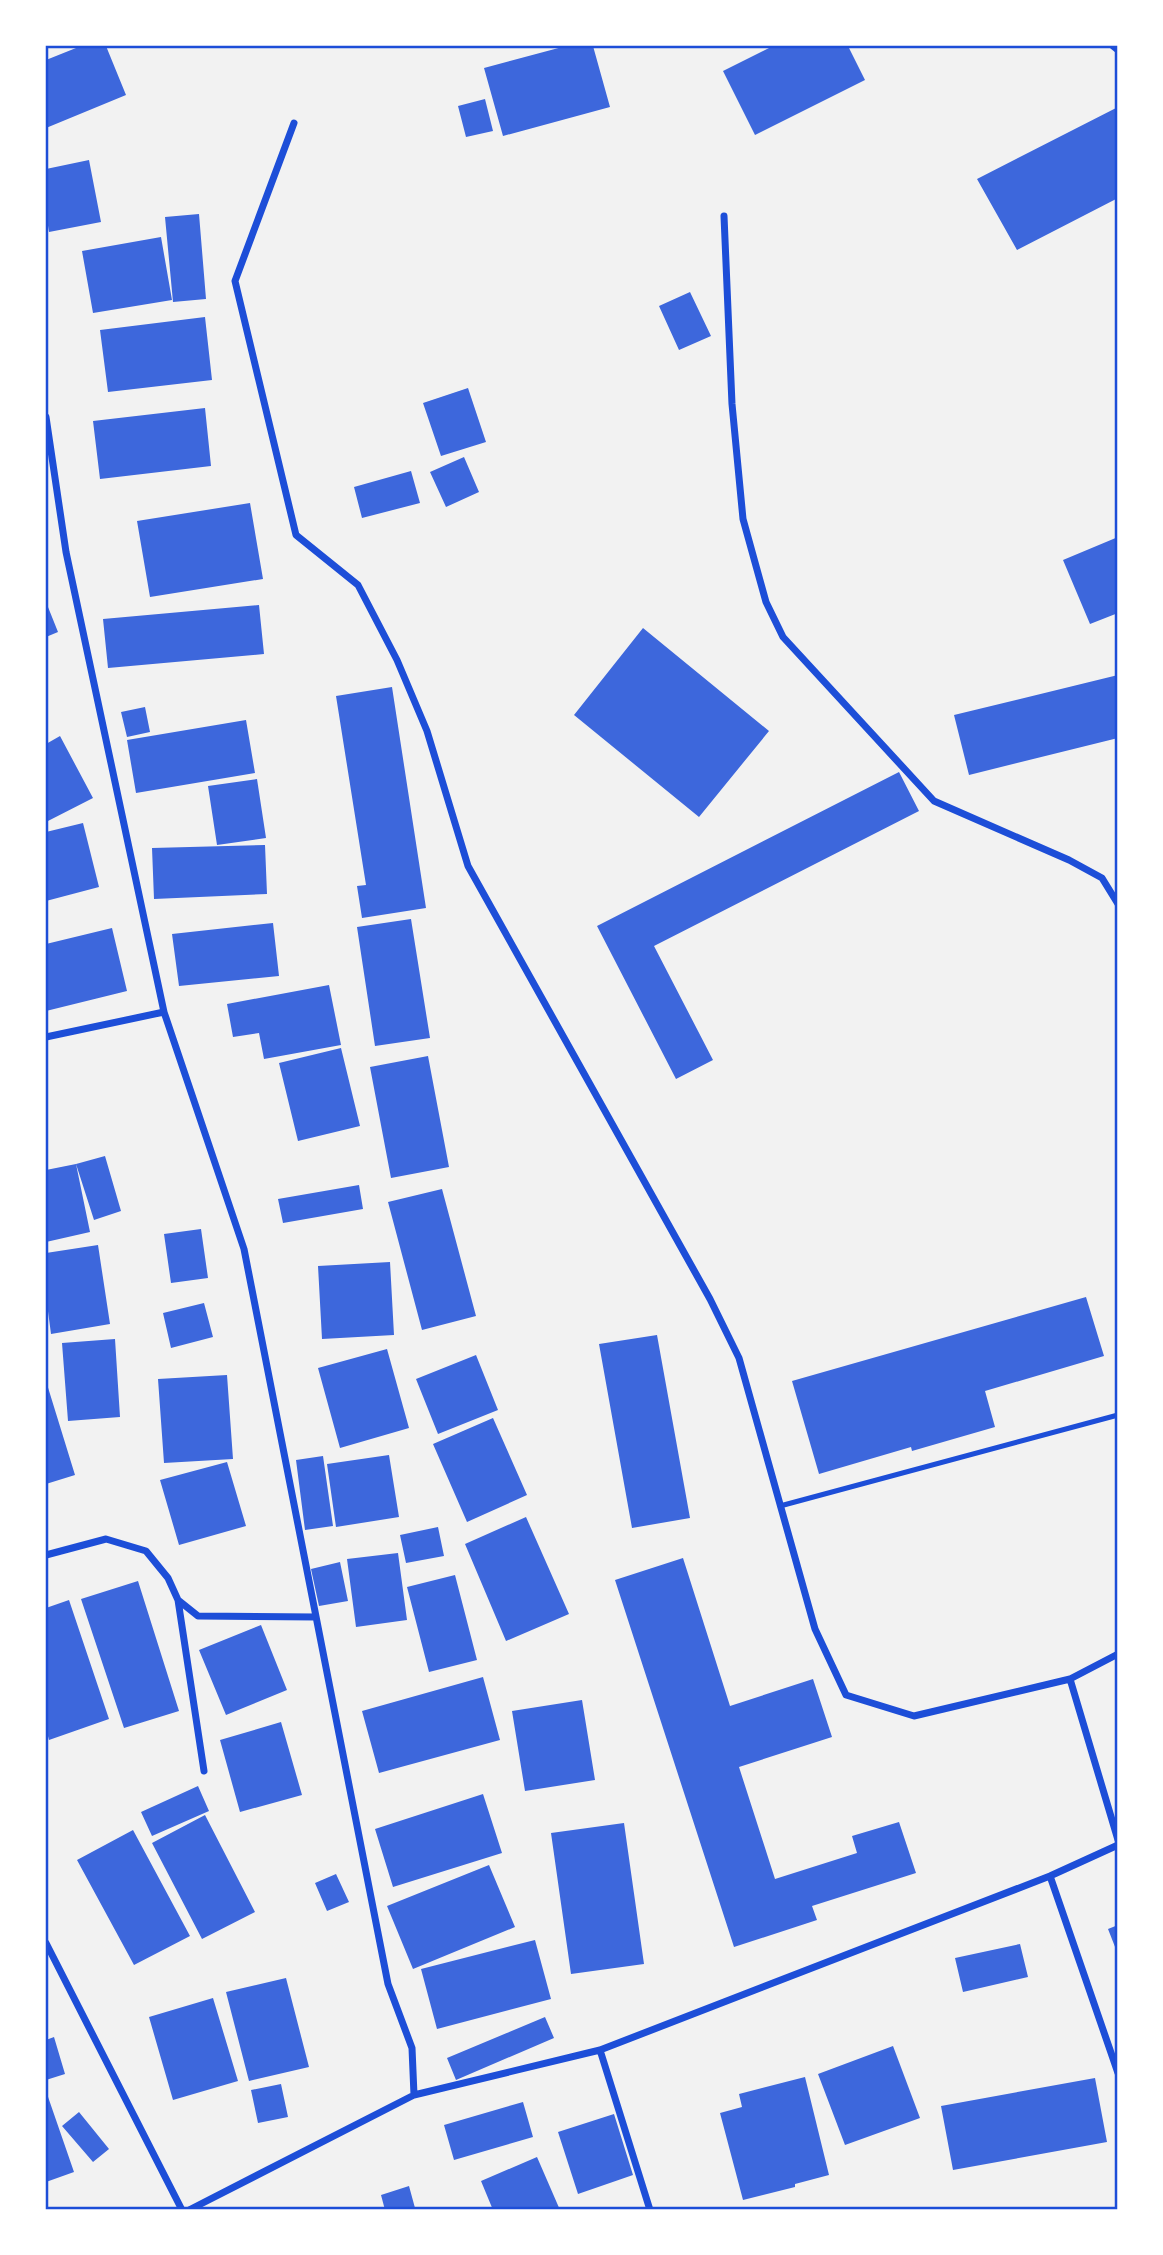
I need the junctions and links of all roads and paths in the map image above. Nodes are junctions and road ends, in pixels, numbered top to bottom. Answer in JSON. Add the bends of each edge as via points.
{"nodes":[{"id":1,"x":1113,"y":46,"type":"edge"},
{"id":2,"x":1118,"y":50,"type":"edge"},
{"id":3,"x":293,"y":123,"type":"dead end"},
{"id":4,"x":724,"y":216,"type":"dead end"},
{"id":5,"x":46,"y":417,"type":"edge"},
{"id":6,"x":1118,"y":904,"type":"edge"},
{"id":7,"x":164,"y":1012,"type":"junction"},
{"id":8,"x":46,"y":1037,"type":"edge"},
{"id":9,"x":1118,"y":1415,"type":"edge"},
{"id":10,"x":780,"y":1506,"type":"junction"},
{"id":11,"x":46,"y":1555,"type":"edge"},
{"id":12,"x":178,"y":1600,"type":"junction"},
{"id":13,"x":317,"y":1616,"type":"junction"},
{"id":14,"x":1118,"y":1654,"type":"edge"},
{"id":15,"x":1070,"y":1679,"type":"junction"},
{"id":16,"x":204,"y":1771,"type":"dead end"},
{"id":17,"x":1118,"y":1842,"type":"edge"},
{"id":18,"x":1050,"y":1876,"type":"junction"},
{"id":19,"x":46,"y":1942,"type":"edge"},
{"id":20,"x":600,"y":2050,"type":"junction"},
{"id":21,"x":1118,"y":2073,"type":"edge"},
{"id":22,"x":414,"y":2095,"type":"junction"},
{"id":23,"x":182,"y":2210,"type":"edge"},
{"id":24,"x":189,"y":2210,"type":"edge"},
{"id":25,"x":650,"y":2210,"type":"edge"}],
"edges":[{"from":1,"to":2,"type":"street"},
{"from":3,"to":10,"type":"street","via":[[235,281],[296,535],[358,585],[397,660],[427,731],[468,866],[739,1357]]},
{"from":4,"to":6,"type":"street","via":[[743,519],[766,602],[783,637],[934,801],[1102,878]]},
{"from":5,"to":7,"type":"street","via":[[66,552]]},
{"from":7,"to":8,"type":"street"},
{"from":7,"to":13,"type":"street","via":[[244,1249]]},
{"from":9,"to":10,"type":"lane"},
{"from":10,"to":15,"type":"street","via":[[815,1629],[846,1695],[914,1716]]},
{"from":11,"to":12,"type":"street","via":[[106,1539],[146,1552],[168,1578]]},
{"from":12,"to":13,"type":"street","via":[[198,1616]]},
{"from":12,"to":16,"type":"street"},
{"from":13,"to":22,"type":"street","via":[[388,1984],[412,2048]]},
{"from":14,"to":15,"type":"street"},
{"from":15,"to":17,"type":"street"},
{"from":17,"to":18,"type":"street"},
{"from":18,"to":20,"type":"street"},
{"from":18,"to":21,"type":"street"},
{"from":19,"to":23,"type":"street"},
{"from":20,"to":22,"type":"street"},
{"from":20,"to":25,"type":"street"},
{"from":22,"to":24,"type":"street"}]}
